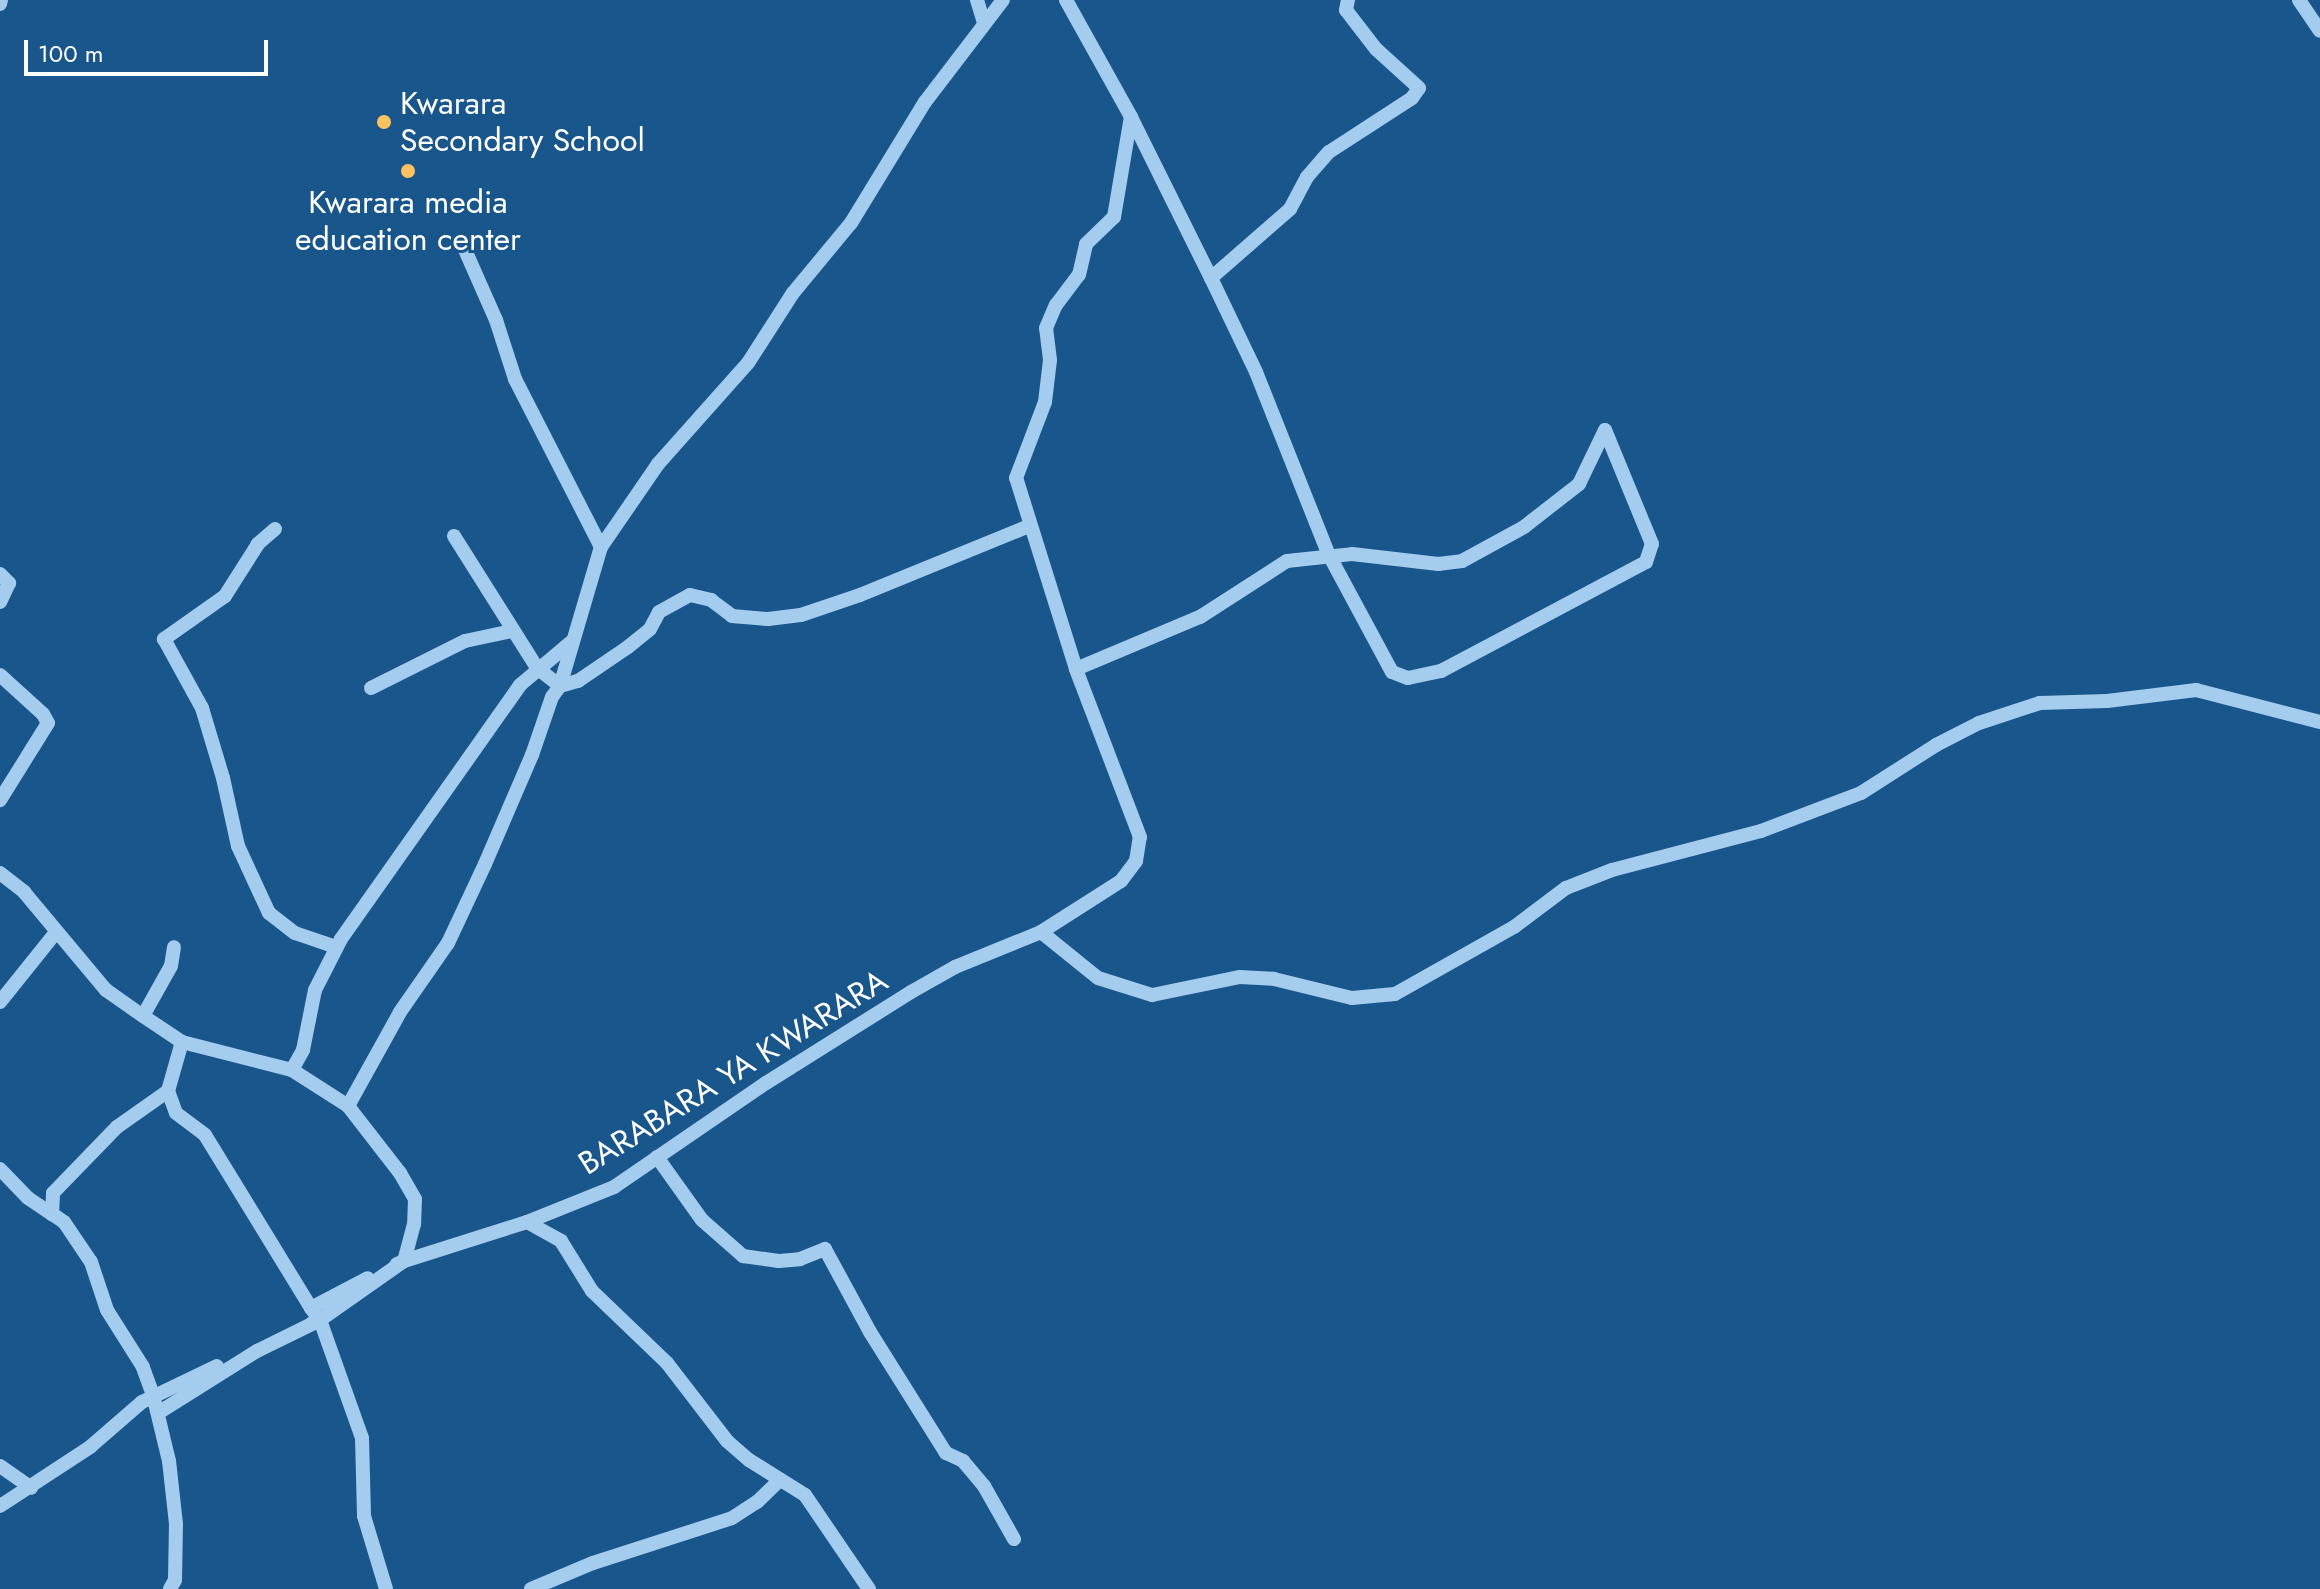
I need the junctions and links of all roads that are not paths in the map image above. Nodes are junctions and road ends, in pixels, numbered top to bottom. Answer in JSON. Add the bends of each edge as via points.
{"nodes":[{"id":1,"x":977,"y":0,"type":"edge"},
{"id":2,"x":1003,"y":0,"type":"edge"},
{"id":3,"x":1066,"y":0,"type":"edge"},
{"id":4,"x":1348,"y":0,"type":"edge"},
{"id":5,"x":2299,"y":0,"type":"edge"},
{"id":6,"x":984,"y":23,"type":"junction"},
{"id":7,"x":2320,"y":31,"type":"edge"},
{"id":8,"x":1131,"y":117,"type":"junction"},
{"id":9,"x":462,"y":243,"type":"dead end"},
{"id":10,"x":1211,"y":278,"type":"junction"},
{"id":11,"x":1029,"y":526,"type":"junction"},
{"id":12,"x":275,"y":529,"type":"dead end"},
{"id":13,"x":454,"y":536,"type":"dead end"},
{"id":14,"x":601,"y":547,"type":"junction"},
{"id":15,"x":1329,"y":555,"type":"junction"},
{"id":16,"x":0,"y":574,"type":"edge"},
{"id":17,"x":0,"y":602,"type":"edge"},
{"id":18,"x":512,"y":631,"type":"junction"},
{"id":19,"x":571,"y":642,"type":"junction"},
{"id":20,"x":537,"y":668,"type":"junction"},
{"id":21,"x":1076,"y":669,"type":"junction"},
{"id":22,"x":0,"y":675,"type":"edge"},
{"id":23,"x":560,"y":686,"type":"junction"},
{"id":24,"x":371,"y":688,"type":"dead end"},
{"id":25,"x":2320,"y":722,"type":"edge"},
{"id":26,"x":0,"y":800,"type":"edge"},
{"id":27,"x":0,"y":873,"type":"edge"},
{"id":28,"x":56,"y":932,"type":"junction"},
{"id":29,"x":1041,"y":932,"type":"junction"},
{"id":30,"x":174,"y":947,"type":"dead end"},
{"id":31,"x":336,"y":947,"type":"junction"},
{"id":32,"x":0,"y":1002,"type":"edge"},
{"id":33,"x":143,"y":1016,"type":"junction"},
{"id":34,"x":182,"y":1042,"type":"junction"},
{"id":35,"x":292,"y":1070,"type":"junction"},
{"id":36,"x":168,"y":1091,"type":"junction"},
{"id":37,"x":348,"y":1106,"type":"junction"},
{"id":38,"x":657,"y":1157,"type":"junction"},
{"id":39,"x":0,"y":1169,"type":"edge"},
{"id":40,"x":52,"y":1214,"type":"junction"},
{"id":41,"x":527,"y":1222,"type":"junction"},
{"id":42,"x":404,"y":1261,"type":"junction"},
{"id":43,"x":315,"y":1314,"type":"junction"},
{"id":44,"x":153,"y":1395,"type":"junction"},
{"id":45,"x":158,"y":1413,"type":"junction"},
{"id":46,"x":0,"y":1466,"type":"edge"},
{"id":47,"x":780,"y":1480,"type":"junction"},
{"id":48,"x":31,"y":1488,"type":"junction"},
{"id":49,"x":0,"y":1506,"type":"edge"},
{"id":50,"x":1014,"y":1539,"type":"dead end"},
{"id":51,"x":170,"y":1589,"type":"edge"},
{"id":52,"x":386,"y":1589,"type":"edge"},
{"id":53,"x":531,"y":1589,"type":"edge"},
{"id":54,"x":869,"y":1589,"type":"edge"}],
"edges":[{"from":1,"to":6,"type":"street"},
{"from":2,"to":6,"type":"street"},
{"from":3,"to":8,"type":"street"},
{"from":4,"to":10,"type":"street","via":[[1346,10],[1376,49],[1419,88],[1412,98],[1329,152],[1307,177],[1290,209]]},
{"from":5,"to":7,"type":"street"},
{"from":6,"to":14,"type":"street","via":[[925,102],[864,205],[793,293],[748,363],[658,464]]},
{"from":8,"to":10,"type":"street"},
{"from":8,"to":11,"type":"street","name":"BARABARA YA KWARARA","via":[[1114,217],[1086,244],[1079,275],[1046,328],[1050,360],[1045,402],[1016,478]]},
{"from":9,"to":14,"type":"street","via":[[515,379]]},
{"from":10,"to":15,"type":"street","via":[[1256,372]]},
{"from":11,"to":21,"type":"street","name":"BARABARA YA KWARARA"},
{"from":11,"to":23,"type":"street","via":[[801,615],[732,616],[711,600],[690,595],[659,612],[650,629],[628,647],[578,681]]},
{"from":12,"to":31,"type":"street","via":[[258,544],[225,596],[164,639],[202,708],[238,846],[269,913],[295,933]]},
{"from":13,"to":18,"type":"street"},
{"from":14,"to":19,"type":"street"},
{"from":15,"to":15,"type":"street","via":[[1392,672],[1408,678],[1441,671],[1646,562],[1652,544],[1605,430],[1579,484],[1524,527],[1462,561],[1438,564]]},
{"from":15,"to":21,"type":"street","via":[[1287,561],[1200,617]]},
{"from":16,"to":17,"type":"street","via":[[9,583]]},
{"from":18,"to":20,"type":"street"},
{"from":18,"to":24,"type":"street","via":[[465,641]]},
{"from":19,"to":20,"type":"street"},
{"from":19,"to":23,"type":"street"},
{"from":20,"to":23,"type":"street"},
{"from":20,"to":31,"type":"street"},
{"from":21,"to":29,"type":"street","name":"BARABARA YA KWARARA","via":[[1140,837],[1136,861],[1121,881]]},
{"from":22,"to":26,"type":"street","via":[[48,723]]},
{"from":23,"to":37,"type":"street","via":[[448,943],[400,1012]]},
{"from":25,"to":29,"type":"street","via":[[2196,690],[2040,703],[1979,723],[1861,793],[1761,831],[1612,870],[1566,888],[1514,927],[1395,994],[1352,998],[1274,979],[1240,977],[1152,995],[1098,978]]},
{"from":27,"to":28,"type":"street","via":[[24,892]]},
{"from":28,"to":32,"type":"street"},
{"from":28,"to":33,"type":"street","via":[[106,990]]},
{"from":29,"to":38,"type":"street","name":"BARABARA YA KWARARA","via":[[955,967],[911,992]]},
{"from":30,"to":33,"type":"street","via":[[171,966]]},
{"from":31,"to":35,"type":"street","via":[[315,990],[303,1050]]},
{"from":33,"to":34,"type":"street"},
{"from":34,"to":35,"type":"street"},
{"from":34,"to":36,"type":"street"},
{"from":35,"to":37,"type":"street"},
{"from":36,"to":40,"type":"street","via":[[117,1127],[53,1193]]},
{"from":36,"to":43,"type":"street","via":[[176,1113],[205,1135]]},
{"from":37,"to":42,"type":"street","via":[[415,1199]]},
{"from":38,"to":41,"type":"street","name":"BARABARA YA KWARARA","via":[[614,1187]]},
{"from":38,"to":50,"type":"street","via":[[702,1220],[743,1256],[779,1261],[825,1249],[946,1453],[963,1461],[984,1486]]},
{"from":39,"to":40,"type":"street"},
{"from":40,"to":44,"type":"street","via":[[64,1222],[91,1262],[107,1310],[143,1367]]},
{"from":41,"to":42,"type":"street","name":"BARABARA YA KWARARA"},
{"from":41,"to":47,"type":"street","via":[[561,1241],[592,1291],[667,1363],[727,1441]]},
{"from":42,"to":43,"type":"street","name":"BARABARA YA KWARARA"},
{"from":43,"to":44,"type":"street","name":"BARABARA YA KWARARA"},
{"from":43,"to":45,"type":"street","name":"BARABARA YA KWARARA"},
{"from":43,"to":52,"type":"street","via":[[362,1438],[364,1516]]},
{"from":44,"to":45,"type":"street"},
{"from":44,"to":48,"type":"street","name":"BARABARA YA KWARARA"},
{"from":45,"to":51,"type":"street","via":[[176,1524],[175,1580]]},
{"from":46,"to":48,"type":"street"},
{"from":47,"to":53,"type":"street","via":[[732,1518]]},
{"from":47,"to":54,"type":"street","via":[[805,1495]]},
{"from":48,"to":49,"type":"street","name":"BARABARA YA KWARARA"}]}
